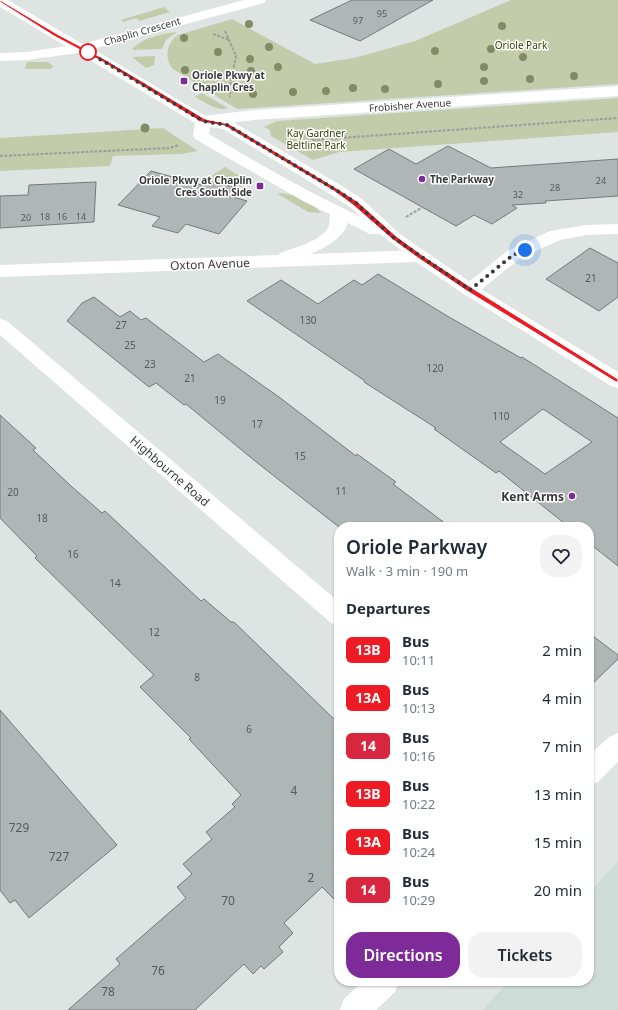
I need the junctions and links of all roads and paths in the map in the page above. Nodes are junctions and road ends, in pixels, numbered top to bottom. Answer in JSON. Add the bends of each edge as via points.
{"nodes":[{"id":1,"x":259,"y":0,"type":"edge"},
{"id":2,"x":0,"y":1,"type":"edge"},
{"id":3,"x":223,"y":27,"type":"dead end"},
{"id":4,"x":82,"y":48,"type":"junction"},
{"id":5,"x":0,"y":57,"type":"edge"},
{"id":6,"x":618,"y":91,"type":"edge"},
{"id":7,"x":230,"y":100,"type":"dead end"},
{"id":8,"x":618,"y":118,"type":"edge"},
{"id":9,"x":203,"y":121,"type":"junction"},
{"id":10,"x":294,"y":141,"type":"dead end"},
{"id":11,"x":169,"y":148,"type":"dead end"},
{"id":12,"x":0,"y":156,"type":"edge"},
{"id":13,"x":423,"y":207,"type":"dead end"},
{"id":14,"x":338,"y":213,"type":"junction"},
{"id":15,"x":407,"y":216,"type":"dead end"},
{"id":16,"x":618,"y":229,"type":"edge"},
{"id":17,"x":394,"y":238,"type":"junction"},
{"id":18,"x":420,"y":256,"type":"junction"},
{"id":19,"x":271,"y":262,"type":"junction"},
{"id":20,"x":0,"y":271,"type":"edge"},
{"id":21,"x":470,"y":290,"type":"junction"},
{"id":22,"x":0,"y":325,"type":"edge"},
{"id":23,"x":618,"y":380,"type":"edge"},
{"id":24,"x":334,"y":612,"type":"edge"},
{"id":25,"x":618,"y":745,"type":"edge"},
{"id":26,"x":594,"y":768,"type":"edge"},
{"id":27,"x":379,"y":986,"type":"edge"},
{"id":28,"x":355,"y":1010,"type":"edge"}],
"edges":[{"from":1,"to":4,"type":"street","name":"Chaplin Crescent"},
{"from":2,"to":4,"type":"street"},
{"from":3,"to":7,"type":"path","via":[[236,56]]},
{"from":4,"to":5,"type":"street","name":"Chaplin Crescent","via":[[28,56]]},
{"from":4,"to":9,"type":"street"},
{"from":6,"to":9,"type":"street","name":"Frobisher Avenue","via":[[248,115]]},
{"from":8,"to":10,"type":"path"},
{"from":9,"to":14,"type":"street","via":[[201,136]]},
{"from":9,"to":17,"type":"street","via":[[227,125],[336,190],[356,203]]},
{"from":11,"to":12,"type":"path"},
{"from":13,"to":15,"type":"path"},
{"from":14,"to":17,"type":"street"},
{"from":14,"to":19,"type":"street","via":[[340,221],[336,230],[322,242]]},
{"from":16,"to":21,"type":"street","via":[[556,235],[513,255]]},
{"from":17,"to":18,"type":"street"},
{"from":18,"to":19,"type":"street","name":"Oxton Avenue"},
{"from":18,"to":21,"type":"street"},
{"from":19,"to":20,"type":"street","name":"Oxton Avenue"},
{"from":21,"to":23,"type":"street"},
{"from":22,"to":24,"type":"street","name":"Highbourne Road"},
{"from":25,"to":26,"type":"street"},
{"from":27,"to":28,"type":"street"}]}
